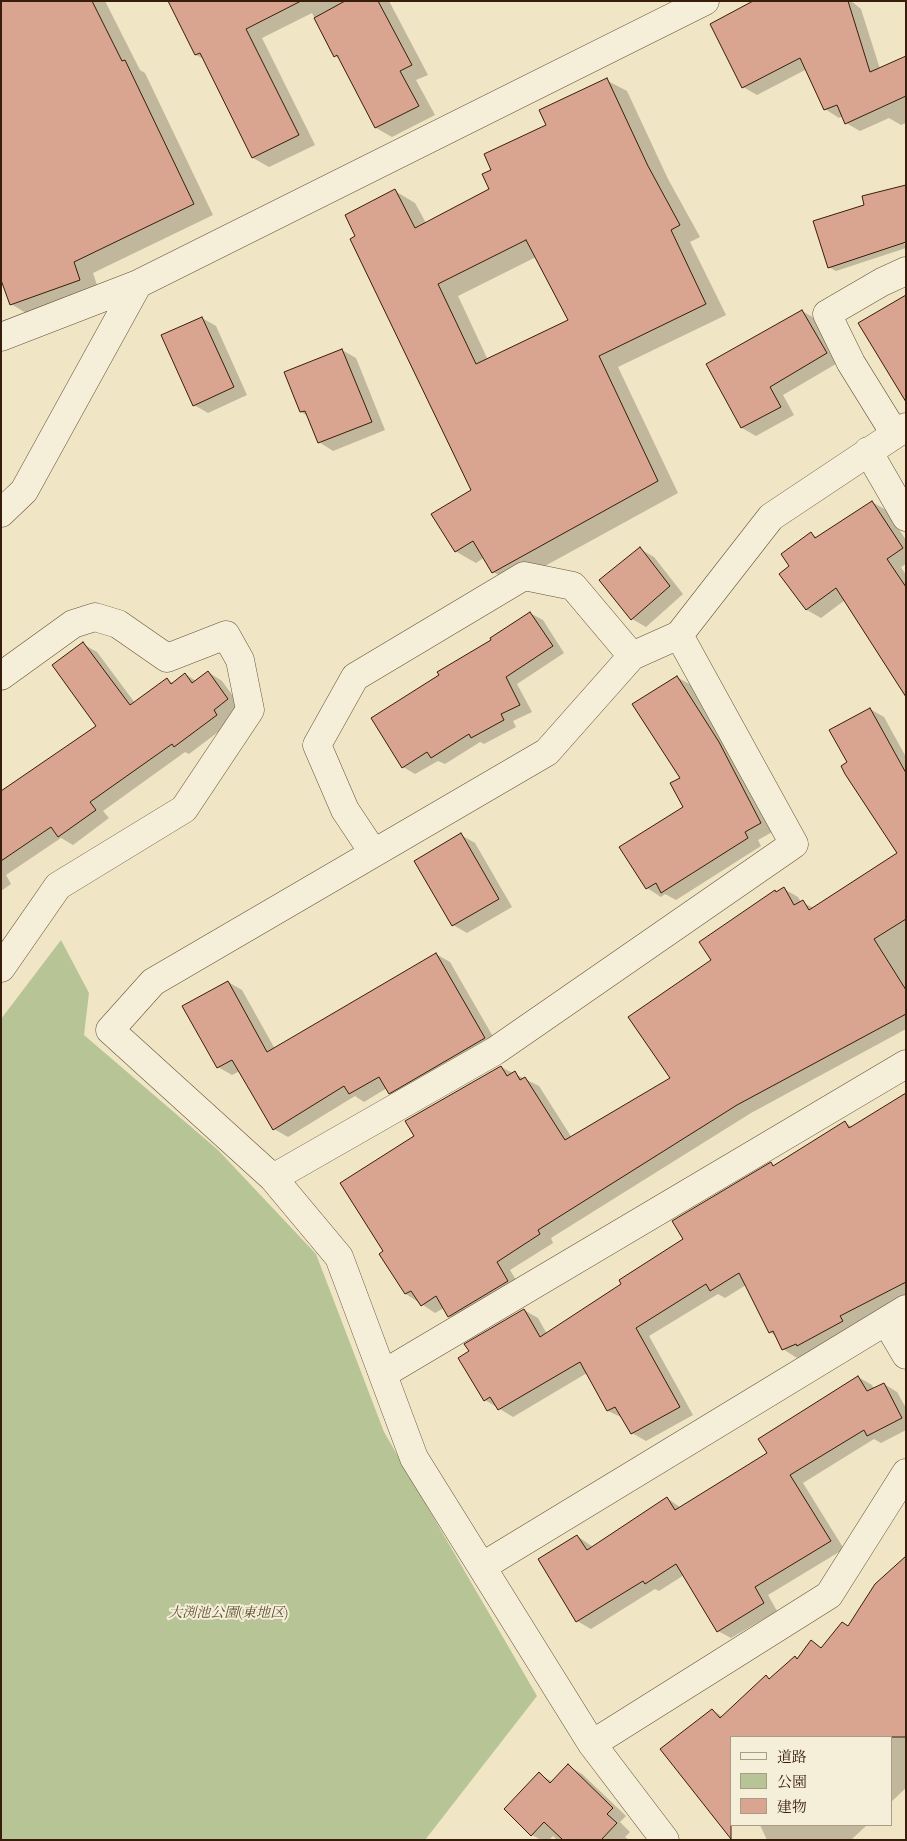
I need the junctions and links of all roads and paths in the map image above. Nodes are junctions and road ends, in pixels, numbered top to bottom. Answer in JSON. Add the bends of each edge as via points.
{"nodes":[{"id":1,"x":705,"y":1,"type":"edge"},
{"id":2,"x":906,"y":271,"type":"edge"},
{"id":3,"x":138,"y":284,"type":"junction"},
{"id":4,"x":1,"y":337,"type":"edge"},
{"id":5,"x":901,"y":430,"type":"edge"},
{"id":6,"x":868,"y":451,"type":"junction"},
{"id":7,"x":1,"y":514,"type":"edge"},
{"id":8,"x":906,"y":516,"type":"edge"},
{"id":9,"x":679,"y":635,"type":"junction"},
{"id":10,"x":632,"y":656,"type":"junction"},
{"id":11,"x":1,"y":676,"type":"edge"},
{"id":12,"x":374,"y":852,"type":"junction"},
{"id":13,"x":1,"y":968,"type":"edge"},
{"id":14,"x":906,"y":1064,"type":"edge"},
{"id":15,"x":273,"y":1178,"type":"junction"},
{"id":16,"x":896,"y":1315,"type":"edge"},
{"id":17,"x":906,"y":1355,"type":"edge"},
{"id":18,"x":383,"y":1374,"type":"junction"},
{"id":19,"x":906,"y":1473,"type":"edge"},
{"id":20,"x":483,"y":1566,"type":"junction"},
{"id":21,"x":592,"y":1744,"type":"junction"},
{"id":22,"x":665,"y":1840,"type":"edge"}],
"edges":[{"from":1,"to":3,"type":"street"},
{"from":2,"to":5,"type":"street","via":[[826,314],[851,363]]},
{"from":3,"to":4,"type":"street"},
{"from":3,"to":7,"type":"street","via":[[24,491]]},
{"from":5,"to":6,"type":"street"},
{"from":6,"to":8,"type":"street"},
{"from":6,"to":9,"type":"street","via":[[771,517]]},
{"from":9,"to":10,"type":"street"},
{"from":9,"to":15,"type":"street","via":[[794,844],[495,1051]]},
{"from":10,"to":12,"type":"street","via":[[547,752]]},
{"from":10,"to":12,"type":"street","via":[[573,586],[524,576],[354,676],[317,745],[345,810]]},
{"from":11,"to":13,"type":"street","via":[[73,624],[95,617],[118,624],[167,658],[226,635],[240,660],[250,710],[184,809],[58,886]]},
{"from":12,"to":15,"type":"street","via":[[152,982],[110,1030]]},
{"from":14,"to":18,"type":"street"},
{"from":15,"to":18,"type":"street","via":[[339,1257]]},
{"from":16,"to":17,"type":"street"},
{"from":16,"to":20,"type":"street"},
{"from":18,"to":20,"type":"street","via":[[414,1458]]},
{"from":19,"to":21,"type":"street","via":[[830,1595]]},
{"from":20,"to":21,"type":"street"},
{"from":21,"to":22,"type":"street"}]}
